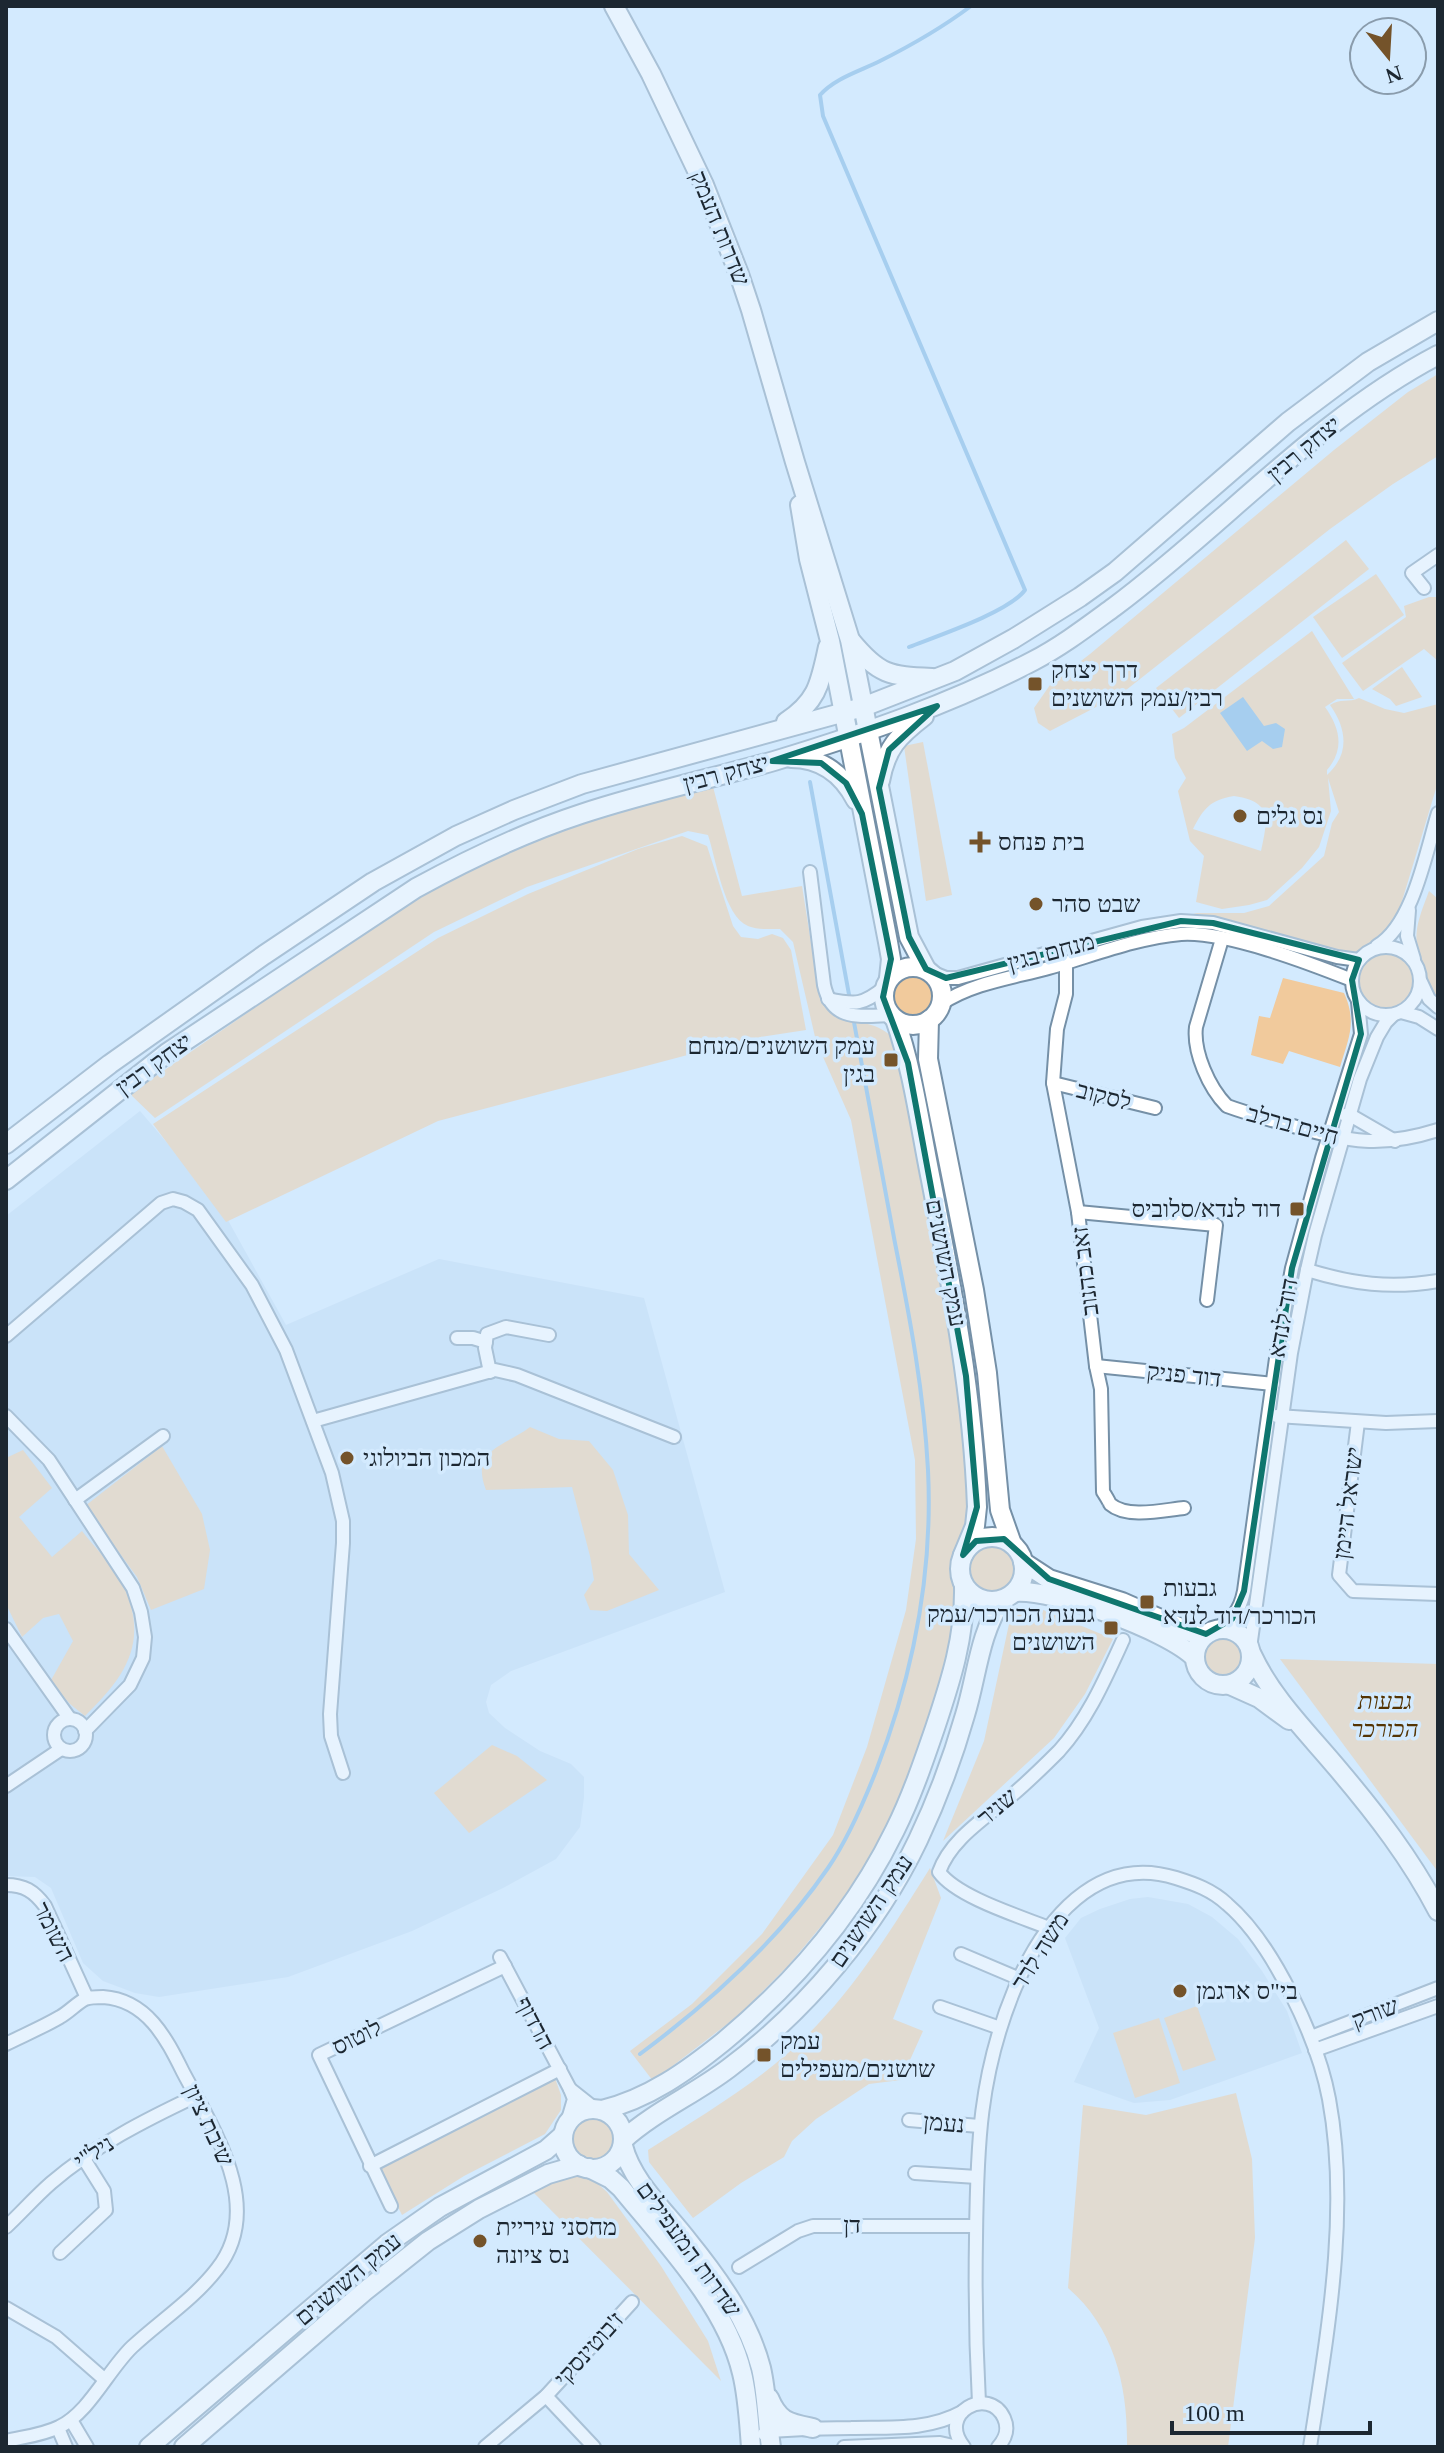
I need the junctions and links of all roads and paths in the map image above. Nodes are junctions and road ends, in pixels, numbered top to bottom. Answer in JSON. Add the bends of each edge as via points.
{"nodes":[{"id":1,"x":614,"y":6,"type":"edge"},
{"id":2,"x":1438,"y":321,"type":"edge"},
{"id":3,"x":1438,"y":355,"type":"edge"},
{"id":4,"x":795,"y":462,"type":"junction"},
{"id":5,"x":1438,"y":555,"type":"edge"},
{"id":6,"x":1424,"y":588,"type":"dead end"},
{"id":7,"x":850,"y":640,"type":"junction"},
{"id":8,"x":830,"y":641,"type":"junction"},
{"id":9,"x":939,"y":678,"type":"junction"},
{"id":10,"x":937,"y":706,"type":"junction"},
{"id":11,"x":863,"y":707,"type":"junction"},
{"id":12,"x":844,"y":712,"type":"junction"},
{"id":13,"x":773,"y":730,"type":"junction"},
{"id":14,"x":867,"y":731,"type":"junction"},
{"id":15,"x":848,"y":737,"type":"junction"},
{"id":16,"x":772,"y":761,"type":"junction"},
{"id":17,"x":879,"y":788,"type":"junction"},
{"id":18,"x":1438,"y":813,"type":"edge"},
{"id":19,"x":862,"y":814,"type":"junction"},
{"id":20,"x":1436,"y":832,"type":"edge"},
{"id":21,"x":810,"y":872,"type":"dead end"},
{"id":22,"x":1409,"y":903,"type":"junction"},
{"id":23,"x":1222,"y":939,"type":"junction"},
{"id":24,"x":1363,"y":956,"type":"junction"},
{"id":25,"x":1415,"y":962,"type":"junction"},
{"id":26,"x":1066,"y":963,"type":"junction"},
{"id":27,"x":928,"y":971,"type":"junction"},
{"id":28,"x":1352,"y":980,"type":"junction"},
{"id":29,"x":887,"y":982,"type":"junction"},
{"id":30,"x":1421,"y":982,"type":"junction"},
{"id":31,"x":1358,"y":1001,"type":"junction"},
{"id":32,"x":941,"y":1004,"type":"junction"},
{"id":33,"x":1438,"y":1007,"type":"edge"},
{"id":34,"x":861,"y":1010,"type":"junction"},
{"id":35,"x":1397,"y":1013,"type":"junction"},
{"id":36,"x":893,"y":1017,"type":"junction"},
{"id":37,"x":929,"y":1020,"type":"junction"},
{"id":38,"x":1438,"y":1029,"type":"edge"},
{"id":39,"x":1053,"y":1083,"type":"junction"},
{"id":40,"x":1155,"y":1108,"type":"dead end"},
{"id":41,"x":1335,"y":1115,"type":"junction"},
{"id":42,"x":1350,"y":1115,"type":"junction"},
{"id":43,"x":1438,"y":1130,"type":"edge"},
{"id":44,"x":1328,"y":1136,"type":"junction"},
{"id":45,"x":1342,"y":1140,"type":"junction"},
{"id":46,"x":1395,"y":1141,"type":"junction"},
{"id":47,"x":6,"y":1144,"type":"edge"},
{"id":48,"x":6,"y":1180,"type":"edge"},
{"id":49,"x":1078,"y":1212,"type":"junction"},
{"id":50,"x":1307,"y":1270,"type":"junction"},
{"id":51,"x":1438,"y":1281,"type":"edge"},
{"id":52,"x":1207,"y":1300,"type":"dead end"},
{"id":53,"x":549,"y":1335,"type":"dead end"},
{"id":54,"x":6,"y":1336,"type":"edge"},
{"id":55,"x":457,"y":1338,"type":"dead end"},
{"id":56,"x":486,"y":1342,"type":"junction"},
{"id":57,"x":1096,"y":1366,"type":"junction"},
{"id":58,"x":490,"y":1372,"type":"junction"},
{"id":59,"x":1273,"y":1384,"type":"junction"},
{"id":60,"x":1268,"y":1415,"type":"junction"},
{"id":61,"x":6,"y":1416,"type":"edge"},
{"id":62,"x":1283,"y":1417,"type":"junction"},
{"id":63,"x":313,"y":1421,"type":"junction"},
{"id":64,"x":1438,"y":1421,"type":"edge"},
{"id":65,"x":1358,"y":1422,"type":"junction"},
{"id":66,"x":163,"y":1436,"type":"dead end"},
{"id":67,"x":674,"y":1437,"type":"dead end"},
{"id":68,"x":75,"y":1500,"type":"junction"},
{"id":69,"x":1184,"y":1508,"type":"dead end"},
{"id":70,"x":1012,"y":1544,"type":"junction"},
{"id":71,"x":963,"y":1555,"type":"junction"},
{"id":72,"x":1023,"y":1562,"type":"junction"},
{"id":73,"x":964,"y":1586,"type":"junction"},
{"id":74,"x":1438,"y":1594,"type":"edge"},
{"id":75,"x":1008,"y":1596,"type":"junction"},
{"id":76,"x":6,"y":1629,"type":"edge"},
{"id":77,"x":1210,"y":1632,"type":"junction"},
{"id":78,"x":1123,"y":1640,"type":"dead end"},
{"id":79,"x":1251,"y":1652,"type":"junction"},
{"id":80,"x":1195,"y":1658,"type":"junction"},
{"id":81,"x":1230,"y":1685,"type":"junction"},
{"id":82,"x":70,"y":1719,"type":"junction"},
{"id":83,"x":85,"y":1731,"type":"junction"},
{"id":84,"x":1307,"y":1733,"type":"junction"},
{"id":85,"x":61,"y":1749,"type":"junction"},
{"id":86,"x":343,"y":1773,"type":"dead end"},
{"id":87,"x":6,"y":1786,"type":"edge"},
{"id":88,"x":6,"y":1885,"type":"edge"},
{"id":89,"x":1438,"y":1911,"type":"edge"},
{"id":90,"x":1049,"y":1928,"type":"junction"},
{"id":91,"x":961,"y":1954,"type":"dead end"},
{"id":92,"x":502,"y":1962,"type":"joint"},
{"id":93,"x":1020,"y":1979,"type":"junction"},
{"id":94,"x":1438,"y":1988,"type":"edge"},
{"id":95,"x":87,"y":1998,"type":"junction"},
{"id":96,"x":1438,"y":2006,"type":"edge"},
{"id":97,"x":940,"y":2007,"type":"dead end"},
{"id":98,"x":1000,"y":2028,"type":"junction"},
{"id":99,"x":1313,"y":2043,"type":"junction"},
{"id":100,"x":6,"y":2044,"type":"edge"},
{"id":101,"x":560,"y":2069,"type":"junction"},
{"id":102,"x":570,"y":2089,"type":"junction"},
{"id":103,"x":196,"y":2096,"type":"junction"},
{"id":104,"x":598,"y":2109,"type":"junction"},
{"id":105,"x":909,"y":2120,"type":"dead end"},
{"id":106,"x":979,"y":2126,"type":"junction"},
{"id":107,"x":565,"y":2129,"type":"junction"},
{"id":108,"x":623,"y":2143,"type":"junction"},
{"id":109,"x":84,"y":2159,"type":"junction"},
{"id":110,"x":370,"y":2166,"type":"junction"},
{"id":111,"x":584,"y":2167,"type":"junction"},
{"id":112,"x":915,"y":2173,"type":"dead end"},
{"id":113,"x":977,"y":2177,"type":"junction"},
{"id":114,"x":391,"y":2206,"type":"dead end"},
{"id":115,"x":976,"y":2226,"type":"junction"},
{"id":116,"x":6,"y":2227,"type":"edge"},
{"id":117,"x":60,"y":2253,"type":"dead end"},
{"id":118,"x":739,"y":2267,"type":"dead end"},
{"id":119,"x":632,"y":2302,"type":"dead end"},
{"id":120,"x":6,"y":2308,"type":"edge"},
{"id":121,"x":104,"y":2379,"type":"junction"},
{"id":122,"x":764,"y":2383,"type":"junction"},
{"id":123,"x":546,"y":2396,"type":"junction"},
{"id":124,"x":979,"y":2403,"type":"junction"},
{"id":125,"x":962,"y":2412,"type":"junction"},
{"id":126,"x":71,"y":2420,"type":"junction"},
{"id":127,"x":58,"y":2428,"type":"junction"},
{"id":128,"x":813,"y":2428,"type":"junction"},
{"id":129,"x":6,"y":2441,"type":"edge"},
{"id":130,"x":761,"y":2443,"type":"edge"},
{"id":131,"x":66,"y":2447,"type":"edge"},
{"id":132,"x":87,"y":2447,"type":"edge"},
{"id":133,"x":149,"y":2447,"type":"edge"},
{"id":134,"x":184,"y":2447,"type":"edge"},
{"id":135,"x":485,"y":2447,"type":"edge"},
{"id":136,"x":594,"y":2447,"type":"edge"},
{"id":137,"x":844,"y":2447,"type":"edge"},
{"id":138,"x":961,"y":2447,"type":"edge"},
{"id":139,"x":998,"y":2447,"type":"edge"},
{"id":140,"x":1310,"y":2447,"type":"edge"}],
"edges":[{"from":1,"to":4,"type":"street","name":"שדרות העמק","via":[[722,228]]},
{"from":2,"to":9,"type":"street","name":"יצחק רבין","via":[[1368,362],[1288,422],[1115,572],[1000,647]]},
{"from":3,"to":10,"type":"street","name":"יצחק רבין","via":[[1339,419],[1176,559],[1067,641]]},
{"from":4,"to":7,"type":"street","name":"שדרות העמק"},
{"from":4,"to":8,"type":"street","name":"שדרות העמק","via":[[803,530]]},
{"from":5,"to":6,"type":"street","via":[[1412,573]]},
{"from":7,"to":9,"type":"street","via":[[876,668]]},
{"from":7,"to":11,"type":"street","name":"שדרות העמק"},
{"from":8,"to":12,"type":"street","name":"שדרות העמק"},
{"from":8,"to":13,"type":"street","via":[[813,699]]},
{"from":9,"to":11,"type":"street","name":"יצחק רבין"},
{"from":10,"to":14,"type":"street","name":"יצחק רבין"},
{"from":10,"to":17,"type":"street","via":[[889,750]]},
{"from":11,"to":12,"type":"street","name":"יצחק רבין"},
{"from":11,"to":14,"type":"street","name":"שדרות העמק"},
{"from":12,"to":13,"type":"street","name":"יצחק רבין"},
{"from":12,"to":15,"type":"street"},
{"from":13,"to":47,"type":"street","name":"יצחק רבין","via":[[582,784],[424,852],[252,963]]},
{"from":14,"to":15,"type":"street","name":"יצחק רבין"},
{"from":14,"to":17,"type":"street"},
{"from":15,"to":16,"type":"street","name":"יצחק רבין"},
{"from":15,"to":19,"type":"street"},
{"from":16,"to":19,"type":"street","via":[[807,758],[821,763],[846,783]]},
{"from":16,"to":48,"type":"street","name":"יצחק רבין","via":[[624,800],[458,865],[167,1053]]},
{"from":17,"to":27,"type":"street","via":[[909,937]]},
{"from":18,"to":20,"type":"street"},
{"from":19,"to":29,"type":"street","via":[[888,942]]},
{"from":20,"to":22,"type":"street"},
{"from":21,"to":34,"type":"street","via":[[828,999],[835,1008]]},
{"from":22,"to":24,"type":"street","via":[[1394,934]]},
{"from":22,"to":25,"type":"street","via":[[1407,936]]},
{"from":23,"to":26,"type":"street","name":"מנחם בגין","via":[[1167,936]]},
{"from":23,"to":28,"type":"street","name":"מנחם בגין"},
{"from":23,"to":44,"type":"street","name":"חיים ברלב","via":[[1195,1041],[1218,1097],[1243,1112]]},
{"from":24,"to":25,"type":"street","via":[[1388,947]]},
{"from":24,"to":27,"type":"street","name":"מנחם בגין","via":[[1337,957],[1213,923],[1181,921],[958,978]]},
{"from":24,"to":28,"type":"street"},
{"from":25,"to":30,"type":"street"},
{"from":26,"to":32,"type":"street","name":"מנחם בגין","via":[[990,983]]},
{"from":26,"to":39,"type":"street","name":"זאב כהנוב"},
{"from":27,"to":29,"type":"street","via":[[906,967]]},
{"from":27,"to":32,"type":"street","via":[[941,987]]},
{"from":28,"to":31,"type":"street"},
{"from":29,"to":34,"type":"street"},
{"from":29,"to":36,"type":"street","via":[[883,997]]},
{"from":30,"to":33,"type":"street"},
{"from":30,"to":35,"type":"street","via":[[1415,1000]]},
{"from":31,"to":35,"type":"street","via":[[1373,1013]]},
{"from":31,"to":41,"type":"street","name":"דוד לנדא","via":[[1361,1034]]},
{"from":32,"to":37,"type":"street"},
{"from":34,"to":36,"type":"street"},
{"from":35,"to":38,"type":"street","via":[[1419,1017]]},
{"from":35,"to":42,"type":"street","name":"דוד לנדא","via":[[1377,1037]]},
{"from":36,"to":37,"type":"street","via":[[911,1025]]},
{"from":36,"to":71,"type":"street","name":"עמק השושנים","via":[[908,1063],[966,1376],[977,1507]]},
{"from":37,"to":70,"type":"street","name":"עמק השושנים","via":[[928,1059],[974,1290],[1000,1510]]},
{"from":39,"to":40,"type":"street","name":"לסקוב"},
{"from":39,"to":49,"type":"street","name":"זאב כהנוב"},
{"from":41,"to":42,"type":"street","name":"חיים ברלב"},
{"from":41,"to":44,"type":"street","name":"דוד לנדא"},
{"from":42,"to":45,"type":"street","name":"דוד לנדא"},
{"from":42,"to":46,"type":"street","name":"חיים ברלב"},
{"from":43,"to":46,"type":"street","name":"חיים ברלב"},
{"from":44,"to":45,"type":"street","name":"חיים ברלב"},
{"from":44,"to":59,"type":"street","name":"דוד לנדא","via":[[1292,1268]]},
{"from":45,"to":46,"type":"street","name":"חיים ברלב"},
{"from":45,"to":50,"type":"street","name":"דוד לנדא"},
{"from":49,"to":52,"type":"street","via":[[1216,1225]]},
{"from":49,"to":57,"type":"street","name":"זאב כהנוב"},
{"from":50,"to":51,"type":"street","via":[[1385,1286]]},
{"from":50,"to":62,"type":"street","name":"דוד לנדא"},
{"from":53,"to":56,"type":"street","via":[[506,1327],[487,1334]]},
{"from":54,"to":63,"type":"street","via":[[161,1203],[184,1202],[198,1210],[252,1285],[286,1350]]},
{"from":55,"to":56,"type":"street"},
{"from":56,"to":58,"type":"street"},
{"from":57,"to":59,"type":"street","name":"דוד פניק"},
{"from":57,"to":69,"type":"street","name":"זאב כהנוב","via":[[1103,1492],[1110,1504],[1138,1512]]},
{"from":58,"to":63,"type":"street"},
{"from":58,"to":67,"type":"street","via":[[517,1375]]},
{"from":59,"to":60,"type":"street","name":"דוד לנדא"},
{"from":60,"to":62,"type":"street"},
{"from":60,"to":77,"type":"street","name":"דוד לנדא","via":[[1241,1605],[1232,1619]]},
{"from":61,"to":68,"type":"street","via":[[49,1460]]},
{"from":62,"to":65,"type":"street"},
{"from":62,"to":79,"type":"street","name":"דוד לנדא"},
{"from":63,"to":86,"type":"street","via":[[343,1521],[330,1714]]},
{"from":64,"to":65,"type":"street"},
{"from":65,"to":74,"type":"street","name":"ישראל היימן","via":[[1339,1575],[1353,1591]]},
{"from":66,"to":68,"type":"street"},
{"from":68,"to":83,"type":"street","via":[[133,1588],[145,1637],[143,1658],[130,1685]]},
{"from":70,"to":71,"type":"street","via":[[985,1538]]},
{"from":70,"to":72,"type":"street"},
{"from":71,"to":73,"type":"street"},
{"from":72,"to":75,"type":"street","via":[[1024,1573]]},
{"from":72,"to":77,"type":"street","via":[[1049,1579],[1190,1632]]},
{"from":73,"to":75,"type":"street","via":[[981,1599]]},
{"from":73,"to":104,"type":"street","name":"עמק השושנים","via":[[959,1651],[922,1766],[895,1830],[858,1894],[813,1953],[746,2022],[658,2088],[633,2101]]},
{"from":75,"to":80,"type":"street","via":[[1028,1591],[1085,1606],[1136,1625]]},
{"from":75,"to":108,"type":"street","name":"עמק השושנים","via":[[988,1623],[965,1714],[918,1841],[878,1907],[832,1969],[773,2031],[730,2068],[647,2120]]},
{"from":76,"to":82,"type":"street"},
{"from":77,"to":79,"type":"street","via":[[1236,1632]]},
{"from":77,"to":80,"type":"street","via":[[1196,1648]]},
{"from":78,"to":90,"type":"street","name":"שניר","via":[[1077,1729],[956,1844],[939,1872],[976,1898]]},
{"from":79,"to":81,"type":"street","via":[[1243,1677]]},
{"from":79,"to":84,"type":"street"},
{"from":80,"to":81,"type":"street","via":[[1203,1677]]},
{"from":81,"to":84,"type":"street","via":[[1259,1698]]},
{"from":82,"to":83,"type":"street"},
{"from":82,"to":85,"type":"street","via":[[54,1731]]},
{"from":83,"to":85,"type":"street","via":[[79,1749]]},
{"from":84,"to":89,"type":"street","via":[[1408,1858]]},
{"from":85,"to":87,"type":"street"},
{"from":88,"to":95,"type":"street","name":"השומר","via":[[26,1888],[45,1906]]},
{"from":90,"to":93,"type":"street","name":"משה לרר"},
{"from":90,"to":99,"type":"street","name":"משה לרר","via":[[1064,1909],[1107,1879],[1148,1873],[1203,1887],[1228,1904],[1254,1934]]},
{"from":91,"to":93,"type":"street"},
{"from":92,"to":101,"type":"street","name":"הרדוף"},
{"from":92,"to":110,"type":"street","name":"לוטוס","via":[[319,2055]]},
{"from":93,"to":98,"type":"street","name":"משה לרר"},
{"from":94,"to":99,"type":"street","name":"שורק"},
{"from":95,"to":100,"type":"street"},
{"from":95,"to":103,"type":"street","name":"שיבת ציון","via":[[116,2000],[144,2012],[168,2042]]},
{"from":96,"to":99,"type":"street","name":"שורק"},
{"from":97,"to":98,"type":"street"},
{"from":98,"to":106,"type":"street","name":"משה לרר"},
{"from":99,"to":140,"type":"street","name":"משה לרר","via":[[1328,2097],[1339,2202]]},
{"from":101,"to":102,"type":"street","name":"הרדוף"},
{"from":101,"to":110,"type":"street"},
{"from":102,"to":104,"type":"street","name":"הרדוף"},
{"from":102,"to":107,"type":"street","via":[[573,2109]]},
{"from":103,"to":109,"type":"street","name":"ניל\"י","via":[[129,2129]]},
{"from":103,"to":121,"type":"street","name":"שיבת ציון","via":[[232,2173],[235,2234],[204,2284]]},
{"from":104,"to":107,"type":"street","via":[[575,2114]]},
{"from":104,"to":108,"type":"street","via":[[618,2121]]},
{"from":105,"to":106,"type":"street","name":"נעמן"},
{"from":106,"to":113,"type":"street","name":"משה לרר"},
{"from":107,"to":111,"type":"street","via":[[566,2153]]},
{"from":107,"to":133,"type":"street","name":"עמק השושנים","via":[[546,2150],[469,2190],[396,2237]]},
{"from":108,"to":111,"type":"street","via":[[610,2163]]},
{"from":108,"to":122,"type":"street","name":"שדרות המעפילים","via":[[640,2181],[735,2308]]},
{"from":109,"to":116,"type":"street","name":"ניל\"י","via":[[49,2184]]},
{"from":109,"to":117,"type":"street","via":[[104,2191],[106,2210]]},
{"from":110,"to":114,"type":"street","name":"לוטוס"},
{"from":111,"to":130,"type":"street","name":"שדרות המעפילים","via":[[621,2188],[719,2318],[742,2371]]},
{"from":111,"to":134,"type":"street","name":"עמק השושנים","via":[[548,2174],[428,2241]]},
{"from":112,"to":113,"type":"street"},
{"from":113,"to":115,"type":"street","name":"משה לרר"},
{"from":115,"to":118,"type":"street","name":"דן","via":[[813,2226]]},
{"from":115,"to":124,"type":"street","name":"משה לרר"},
{"from":119,"to":123,"type":"street","name":"ז'בוטינסקי"},
{"from":120,"to":121,"type":"street","via":[[56,2337]]},
{"from":121,"to":126,"type":"street","name":"שיבת ציון"},
{"from":122,"to":128,"type":"street","via":[[779,2417]]},
{"from":122,"to":130,"type":"street","name":"שדרות המעפילים"},
{"from":123,"to":135,"type":"street","name":"ז'בוטינסקי"},
{"from":123,"to":136,"type":"street","name":"ז'בוטינסקי"},
{"from":124,"to":125,"type":"street"},
{"from":124,"to":139,"type":"street","via":[[1002,2414],[1007,2431]]},
{"from":125,"to":128,"type":"street","via":[[922,2426]]},
{"from":125,"to":138,"type":"street","via":[[956,2432]]},
{"from":126,"to":127,"type":"street","name":"שיבת ציון"},
{"from":126,"to":132,"type":"street"},
{"from":127,"to":129,"type":"street","name":"שיבת ציון"},
{"from":127,"to":131,"type":"street"},
{"from":128,"to":130,"type":"street"},
{"from":137,"to":138,"type":"street"}]}
